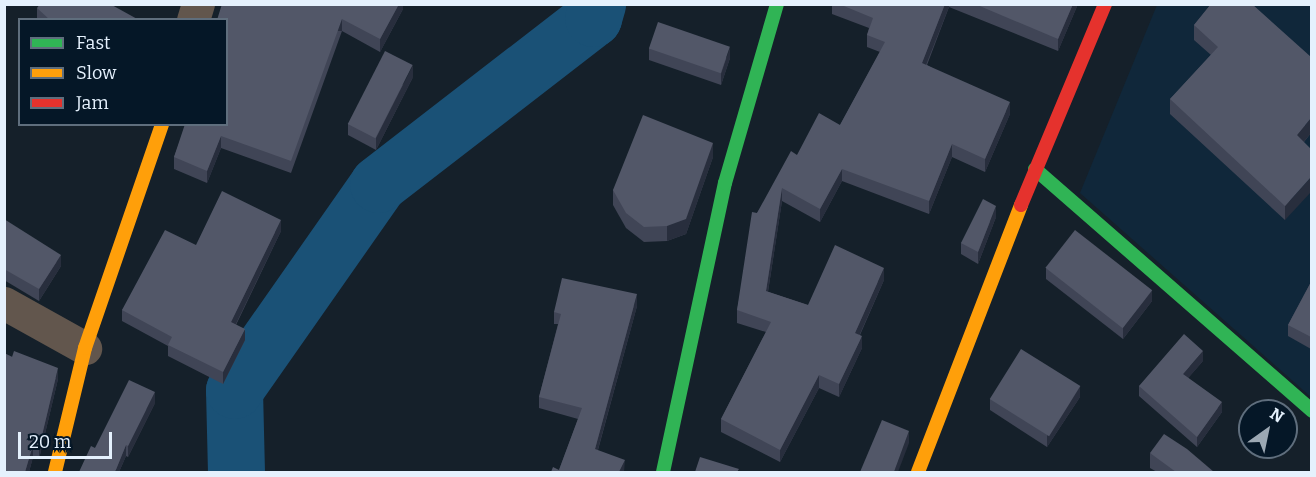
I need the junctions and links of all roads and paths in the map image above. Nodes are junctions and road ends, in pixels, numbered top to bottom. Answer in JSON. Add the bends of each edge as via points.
{"nodes":[{"id":1,"x":777,"y":4,"type":"edge"},
{"id":2,"x":1105,"y":4,"type":"edge"},
{"id":3,"x":161,"y":126,"type":"edge"},
{"id":4,"x":1035,"y":170,"type":"junction"},
{"id":5,"x":4,"y":303,"type":"edge"},
{"id":6,"x":85,"y":348,"type":"junction"},
{"id":7,"x":1311,"y":411,"type":"edge"},
{"id":8,"x":55,"y":472,"type":"edge"},
{"id":9,"x":663,"y":472,"type":"edge"},
{"id":10,"x":918,"y":472,"type":"edge"}],
"edges":[{"from":1,"to":9,"type":"street","via":[[725,183]]},
{"from":2,"to":4,"type":"street"},
{"from":3,"to":6,"type":"street"},
{"from":4,"to":7,"type":"street"},
{"from":4,"to":10,"type":"street"},
{"from":5,"to":6,"type":"street"},
{"from":6,"to":8,"type":"street"}]}
